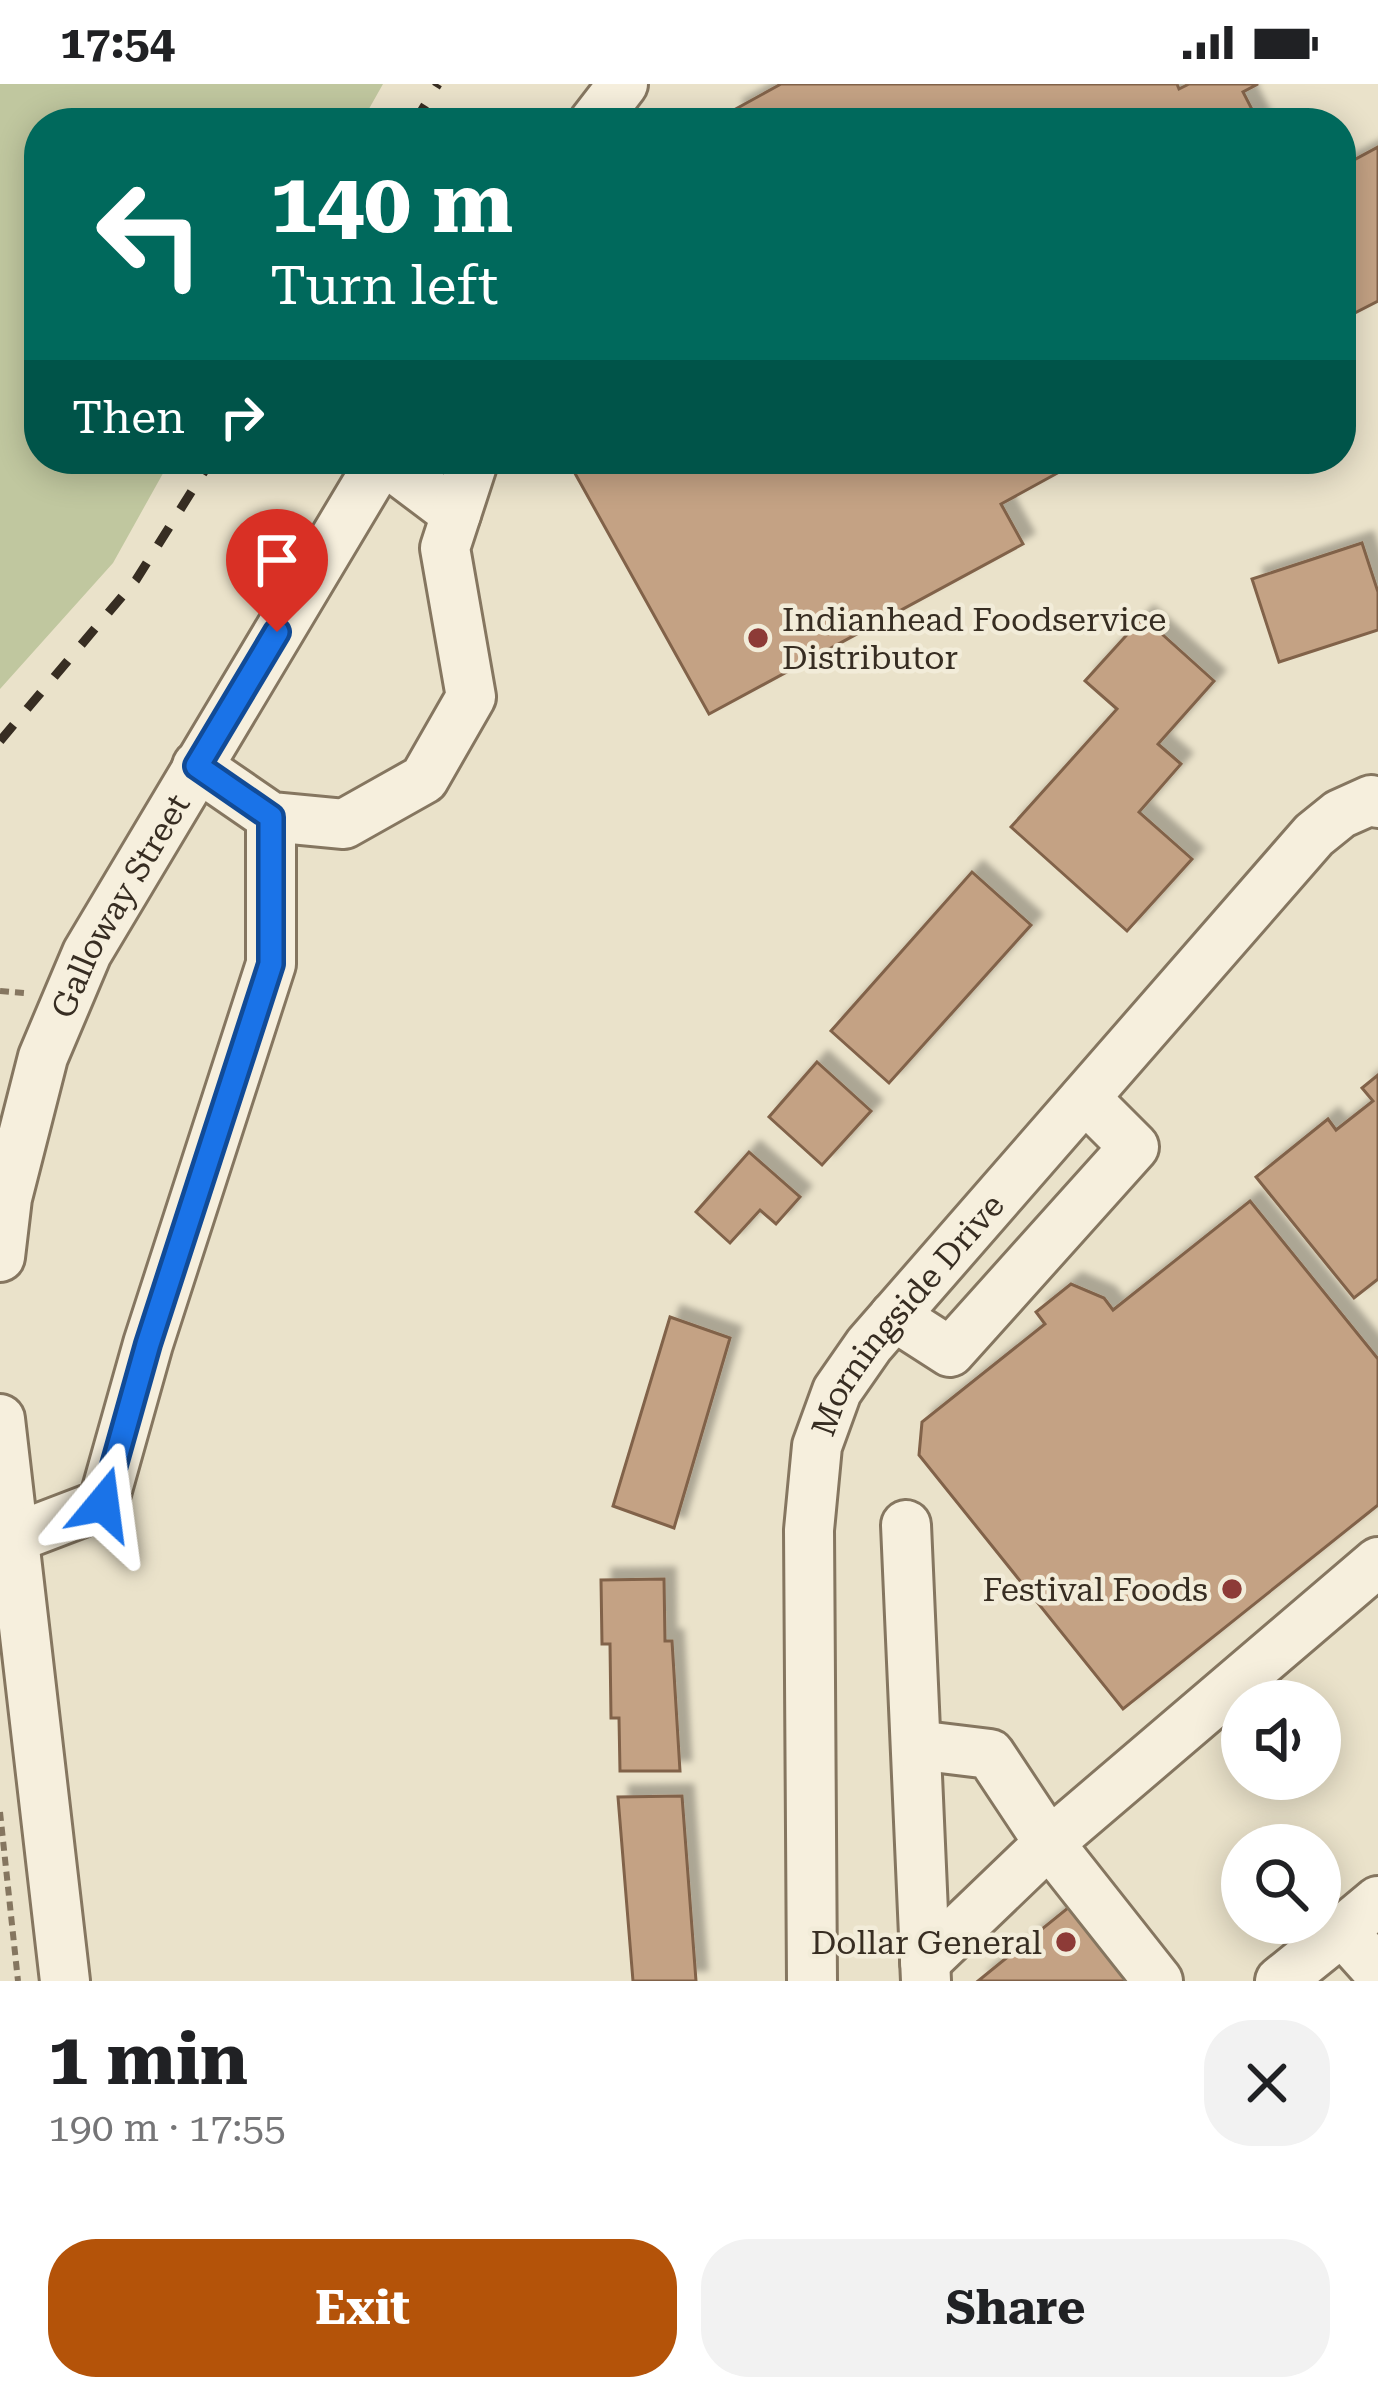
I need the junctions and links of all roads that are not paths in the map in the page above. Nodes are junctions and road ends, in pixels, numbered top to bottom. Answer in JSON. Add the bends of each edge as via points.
{"nodes":[{"id":1,"x":374,"y":474,"type":"edge"},
{"id":2,"x":403,"y":474,"type":"edge"},
{"id":3,"x":469,"y":474,"type":"edge"},
{"id":4,"x":456,"y":514,"type":"junction"},
{"id":5,"x":197,"y":766,"type":"junction"},
{"id":6,"x":1374,"y":802,"type":"edge"},
{"id":7,"x":271,"y":817,"type":"junction"},
{"id":8,"x":1085,"y":1098,"type":"junction"},
{"id":9,"x":0,"y":1257,"type":"edge"},
{"id":10,"x":895,"y":1316,"type":"junction"},
{"id":11,"x":0,"y":1419,"type":"edge"},
{"id":12,"x":906,"y":1525,"type":"dead end"},
{"id":13,"x":14,"y":1538,"type":"junction"},
{"id":14,"x":1378,"y":1562,"type":"edge"},
{"id":15,"x":916,"y":1745,"type":"junction"},
{"id":16,"x":1049,"y":1843,"type":"junction"},
{"id":17,"x":1360,"y":1916,"type":"edge"},
{"id":18,"x":926,"y":1971,"type":"edge"},
{"id":19,"x":1378,"y":1971,"type":"edge"},
{"id":20,"x":65,"y":1981,"type":"edge"},
{"id":21,"x":812,"y":1981,"type":"edge"},
{"id":22,"x":1158,"y":1981,"type":"edge"},
{"id":23,"x":1280,"y":1981,"type":"edge"}],
"edges":[{"from":1,"to":5,"type":"street","name":"Galloway Street"},
{"from":2,"to":4,"type":"street"},
{"from":3,"to":4,"type":"street"},
{"from":4,"to":7,"type":"street","via":[[445,548],[471,697],[424,779],[344,824]]},
{"from":5,"to":7,"type":"street"},
{"from":5,"to":9,"type":"street","name":"Galloway Street","via":[[86,953],[43,1057]]},
{"from":6,"to":8,"type":"street","name":"Morningside Drive","via":[[1314,835]]},
{"from":7,"to":13,"type":"street","via":[[271,964],[103,1504]]},
{"from":8,"to":10,"type":"street","name":"Morningside Drive"},
{"from":8,"to":10,"type":"street","via":[[1134,1147],[950,1352]]},
{"from":10,"to":21,"type":"street","name":"Morningside Drive","via":[[837,1391],[817,1446],[809,1530]]},
{"from":11,"to":13,"type":"street"},
{"from":12,"to":15,"type":"street"},
{"from":13,"to":20,"type":"street"},
{"from":14,"to":16,"type":"street"},
{"from":15,"to":16,"type":"street","via":[[990,1754]]},
{"from":15,"to":18,"type":"street"},
{"from":16,"to":18,"type":"street"},
{"from":16,"to":22,"type":"street"},
{"from":17,"to":19,"type":"street"},
{"from":17,"to":23,"type":"street"}]}
